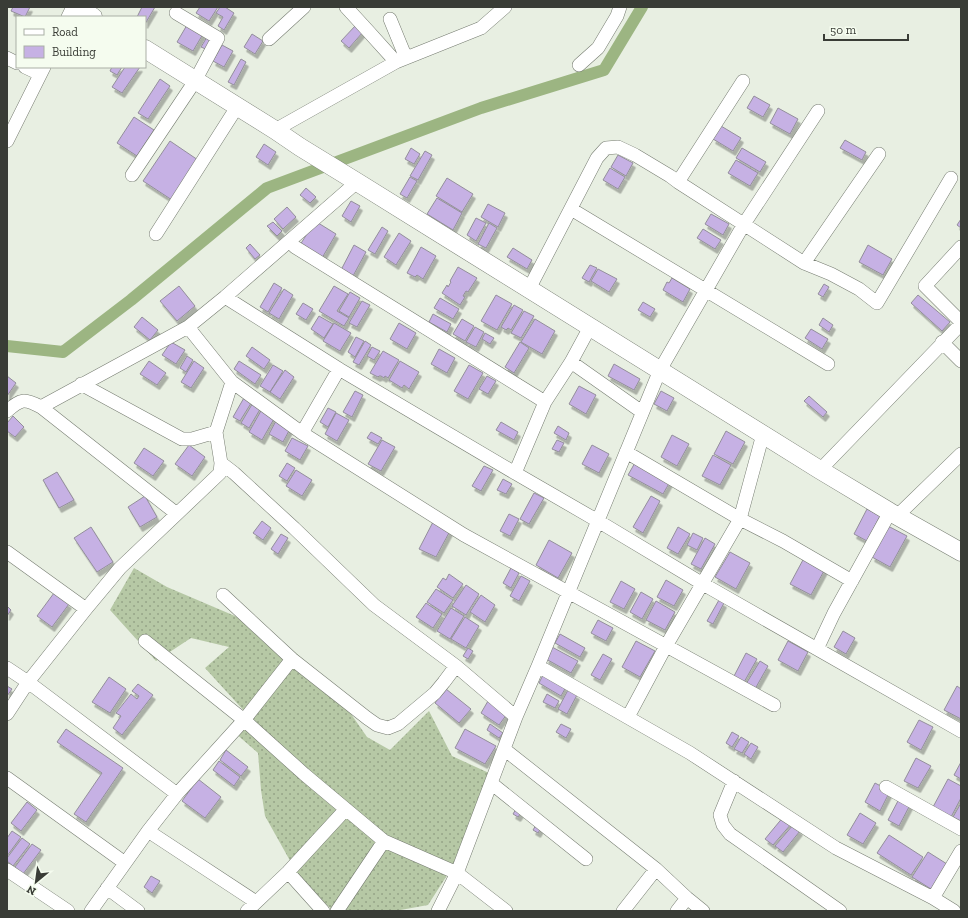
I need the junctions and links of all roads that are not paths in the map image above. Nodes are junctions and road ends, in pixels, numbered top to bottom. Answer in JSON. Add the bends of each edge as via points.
{"nodes":[{"id":1,"x":304,"y":7,"type":"edge"},
{"id":2,"x":346,"y":7,"type":"edge"},
{"id":3,"x":505,"y":7,"type":"edge"},
{"id":4,"x":620,"y":7,"type":"edge"},
{"id":5,"x":176,"y":13,"type":"dead end"},
{"id":6,"x":390,"y":19,"type":"dead end"},
{"id":7,"x":269,"y":38,"type":"dead end"},
{"id":8,"x":146,"y":50,"type":"edge"},
{"id":9,"x":7,"y":58,"type":"edge"},
{"id":10,"x":401,"y":60,"type":"junction"},
{"id":11,"x":16,"y":62,"type":"edge"},
{"id":12,"x":579,"y":65,"type":"dead end"},
{"id":13,"x":29,"y":68,"type":"edge"},
{"id":14,"x":42,"y":71,"type":"edge"},
{"id":15,"x":195,"y":81,"type":"junction"},
{"id":16,"x":744,"y":81,"type":"dead end"},
{"id":17,"x":238,"y":107,"type":"junction"},
{"id":18,"x":818,"y":110,"type":"dead end"},
{"id":19,"x":275,"y":130,"type":"junction"},
{"id":20,"x":7,"y":141,"type":"edge"},
{"id":21,"x":879,"y":154,"type":"dead end"},
{"id":22,"x":132,"y":175,"type":"dead end"},
{"id":23,"x":951,"y":178,"type":"dead end"},
{"id":24,"x":354,"y":180,"type":"junction"},
{"id":25,"x":678,"y":182,"type":"junction"},
{"id":26,"x":571,"y":209,"type":"junction"},
{"id":27,"x":744,"y":224,"type":"junction"},
{"id":28,"x":156,"y":234,"type":"dead end"},
{"id":29,"x":289,"y":241,"type":"junction"},
{"id":30,"x":961,"y":248,"type":"edge"},
{"id":31,"x":804,"y":263,"type":"junction"},
{"id":32,"x":529,"y":289,"type":"junction"},
{"id":33,"x":706,"y":290,"type":"junction"},
{"id":34,"x":225,"y":297,"type":"junction"},
{"id":35,"x":961,"y":323,"type":"edge"},
{"id":36,"x":188,"y":327,"type":"junction"},
{"id":37,"x":590,"y":327,"type":"junction"},
{"id":38,"x":942,"y":342,"type":"junction"},
{"id":39,"x":961,"y":361,"type":"edge"},
{"id":40,"x":571,"y":362,"type":"junction"},
{"id":41,"x":828,"y":364,"type":"dead end"},
{"id":42,"x":339,"y":369,"type":"junction"},
{"id":43,"x":660,"y":370,"type":"junction"},
{"id":44,"x":232,"y":382,"type":"junction"},
{"id":45,"x":81,"y":384,"type":"junction"},
{"id":46,"x":545,"y":402,"type":"junction"},
{"id":47,"x":41,"y":406,"type":"junction"},
{"id":48,"x":7,"y":411,"type":"edge"},
{"id":49,"x":642,"y":412,"type":"junction"},
{"id":50,"x":216,"y":432,"type":"junction"},
{"id":51,"x":302,"y":433,"type":"junction"},
{"id":52,"x":763,"y":434,"type":"junction"},
{"id":53,"x":626,"y":452,"type":"junction"},
{"id":54,"x":961,"y":454,"type":"edge"},
{"id":55,"x":221,"y":463,"type":"junction"},
{"id":56,"x":820,"y":470,"type":"junction"},
{"id":57,"x":515,"y":474,"type":"junction"},
{"id":58,"x":177,"y":514,"type":"junction"},
{"id":59,"x":893,"y":514,"type":"junction"},
{"id":60,"x":740,"y":519,"type":"junction"},
{"id":61,"x":598,"y":521,"type":"junction"},
{"id":62,"x":7,"y":552,"type":"edge"},
{"id":63,"x":961,"y":552,"type":"edge"},
{"id":64,"x":852,"y":580,"type":"junction"},
{"id":65,"x":703,"y":584,"type":"junction"},
{"id":66,"x":568,"y":592,"type":"junction"},
{"id":67,"x":223,"y":595,"type":"dead end"},
{"id":68,"x":86,"y":609,"type":"junction"},
{"id":69,"x":145,"y":641,"type":"dead end"},
{"id":70,"x":666,"y":646,"type":"junction"},
{"id":71,"x":817,"y":649,"type":"junction"},
{"id":72,"x":292,"y":660,"type":"junction"},
{"id":73,"x":456,"y":666,"type":"junction"},
{"id":74,"x":538,"y":666,"type":"junction"},
{"id":75,"x":7,"y":668,"type":"edge"},
{"id":76,"x":28,"y":682,"type":"junction"},
{"id":77,"x":774,"y":705,"type":"dead end"},
{"id":78,"x":7,"y":714,"type":"edge"},
{"id":79,"x":516,"y":717,"type":"junction"},
{"id":80,"x":628,"y":717,"type":"junction"},
{"id":81,"x":244,"y":720,"type":"junction"},
{"id":82,"x":961,"y":731,"type":"edge"},
{"id":83,"x":504,"y":749,"type":"junction"},
{"id":84,"x":7,"y":778,"type":"edge"},
{"id":85,"x":734,"y":781,"type":"junction"},
{"id":86,"x":491,"y":783,"type":"junction"},
{"id":87,"x":886,"y":787,"type":"dead end"},
{"id":88,"x":177,"y":794,"type":"junction"},
{"id":89,"x":346,"y":809,"type":"junction"},
{"id":90,"x":961,"y":829,"type":"edge"},
{"id":91,"x":148,"y":831,"type":"junction"},
{"id":92,"x":384,"y":841,"type":"junction"},
{"id":93,"x":961,"y":851,"type":"edge"},
{"id":94,"x":586,"y":859,"type":"dead end"},
{"id":95,"x":125,"y":863,"type":"junction"},
{"id":96,"x":656,"y":869,"type":"junction"},
{"id":97,"x":7,"y":870,"type":"edge"},
{"id":98,"x":288,"y":872,"type":"junction"},
{"id":99,"x":457,"y":873,"type":"junction"},
{"id":100,"x":107,"y":888,"type":"junction"},
{"id":101,"x":687,"y":898,"type":"junction"},
{"id":102,"x":933,"y":898,"type":"junction"},
{"id":103,"x":252,"y":907,"type":"edge"},
{"id":104,"x":68,"y":911,"type":"edge"},
{"id":105,"x":91,"y":911,"type":"edge"},
{"id":106,"x":138,"y":911,"type":"edge"},
{"id":107,"x":322,"y":911,"type":"edge"},
{"id":108,"x":337,"y":911,"type":"edge"},
{"id":109,"x":438,"y":911,"type":"edge"},
{"id":110,"x":506,"y":911,"type":"edge"},
{"id":111,"x":623,"y":911,"type":"edge"},
{"id":112,"x":677,"y":911,"type":"edge"},
{"id":113,"x":703,"y":911,"type":"edge"},
{"id":114,"x":840,"y":911,"type":"edge"},
{"id":115,"x":954,"y":911,"type":"edge"}],
"edges":[{"from":1,"to":7,"type":"street"},
{"from":2,"to":10,"type":"street","via":[[368,31]]},
{"from":3,"to":10,"type":"street","via":[[481,28]]},
{"from":4,"to":12,"type":"street","via":[[598,48]]},
{"from":5,"to":15,"type":"street","via":[[218,38]]},
{"from":6,"to":10,"type":"street"},
{"from":8,"to":15,"type":"street"},
{"from":9,"to":11,"type":"street"},
{"from":10,"to":19,"type":"street"},
{"from":13,"to":14,"type":"street"},
{"from":14,"to":20,"type":"street"},
{"from":15,"to":17,"type":"street"},
{"from":15,"to":22,"type":"street"},
{"from":16,"to":25,"type":"street"},
{"from":17,"to":19,"type":"street"},
{"from":17,"to":28,"type":"street"},
{"from":18,"to":27,"type":"street"},
{"from":19,"to":24,"type":"street"},
{"from":21,"to":31,"type":"street"},
{"from":23,"to":31,"type":"street","via":[[877,303],[860,289]]},
{"from":24,"to":29,"type":"street"},
{"from":24,"to":32,"type":"street"},
{"from":25,"to":26,"type":"street","via":[[635,155],[618,147],[606,148],[597,158]]},
{"from":25,"to":27,"type":"street"},
{"from":26,"to":32,"type":"street"},
{"from":26,"to":33,"type":"street"},
{"from":27,"to":31,"type":"street"},
{"from":27,"to":33,"type":"street"},
{"from":29,"to":34,"type":"street"},
{"from":29,"to":46,"type":"street"},
{"from":30,"to":35,"type":"street","via":[[925,286]]},
{"from":32,"to":37,"type":"street"},
{"from":33,"to":41,"type":"street"},
{"from":33,"to":43,"type":"street"},
{"from":34,"to":36,"type":"street"},
{"from":34,"to":42,"type":"street"},
{"from":35,"to":38,"type":"street"},
{"from":36,"to":44,"type":"street"},
{"from":36,"to":45,"type":"street"},
{"from":37,"to":40,"type":"street"},
{"from":37,"to":43,"type":"street"},
{"from":38,"to":39,"type":"street"},
{"from":38,"to":56,"type":"street"},
{"from":40,"to":46,"type":"street"},
{"from":40,"to":49,"type":"street"},
{"from":42,"to":51,"type":"street"},
{"from":42,"to":57,"type":"street"},
{"from":43,"to":49,"type":"street"},
{"from":43,"to":52,"type":"street"},
{"from":44,"to":50,"type":"street"},
{"from":44,"to":51,"type":"street"},
{"from":45,"to":47,"type":"street"},
{"from":45,"to":50,"type":"street","via":[[182,439],[192,439]]},
{"from":46,"to":57,"type":"street"},
{"from":47,"to":48,"type":"street","via":[[23,400]]},
{"from":47,"to":58,"type":"street"},
{"from":49,"to":53,"type":"street"},
{"from":50,"to":55,"type":"street"},
{"from":51,"to":66,"type":"street","via":[[464,535]]},
{"from":52,"to":56,"type":"street"},
{"from":52,"to":60,"type":"street"},
{"from":53,"to":60,"type":"street"},
{"from":53,"to":61,"type":"street"},
{"from":54,"to":59,"type":"street"},
{"from":55,"to":58,"type":"street","via":[[220,473]]},
{"from":55,"to":73,"type":"street","via":[[294,528],[374,605]]},
{"from":56,"to":59,"type":"street"},
{"from":57,"to":61,"type":"street"},
{"from":58,"to":68,"type":"street","via":[[120,568]]},
{"from":59,"to":63,"type":"street"},
{"from":59,"to":64,"type":"street"},
{"from":60,"to":64,"type":"street"},
{"from":60,"to":65,"type":"street"},
{"from":61,"to":65,"type":"street"},
{"from":61,"to":66,"type":"street"},
{"from":62,"to":68,"type":"street"},
{"from":64,"to":71,"type":"street"},
{"from":65,"to":70,"type":"street"},
{"from":65,"to":71,"type":"street"},
{"from":66,"to":70,"type":"street"},
{"from":66,"to":74,"type":"street"},
{"from":67,"to":72,"type":"street"},
{"from":68,"to":76,"type":"street"},
{"from":69,"to":81,"type":"street"},
{"from":70,"to":77,"type":"street"},
{"from":70,"to":80,"type":"street"},
{"from":71,"to":82,"type":"street"},
{"from":72,"to":73,"type":"street","via":[[367,718],[377,725],[388,728],[398,724],[435,693]]},
{"from":72,"to":81,"type":"street"},
{"from":73,"to":79,"type":"street"},
{"from":74,"to":79,"type":"street"},
{"from":74,"to":80,"type":"street"},
{"from":75,"to":76,"type":"street"},
{"from":76,"to":78,"type":"street"},
{"from":76,"to":88,"type":"street"},
{"from":79,"to":83,"type":"street"},
{"from":80,"to":85,"type":"street"},
{"from":81,"to":88,"type":"street"},
{"from":81,"to":89,"type":"street"},
{"from":83,"to":86,"type":"street"},
{"from":83,"to":96,"type":"street"},
{"from":84,"to":95,"type":"street"},
{"from":85,"to":102,"type":"street","via":[[836,848]]},
{"from":85,"to":114,"type":"street","via":[[720,815],[723,825],[730,834]]},
{"from":86,"to":94,"type":"street"},
{"from":86,"to":99,"type":"street"},
{"from":87,"to":90,"type":"street"},
{"from":88,"to":91,"type":"street"},
{"from":89,"to":92,"type":"street"},
{"from":89,"to":98,"type":"street"},
{"from":91,"to":95,"type":"street"},
{"from":91,"to":103,"type":"street"},
{"from":92,"to":99,"type":"street"},
{"from":92,"to":108,"type":"street"},
{"from":93,"to":102,"type":"street"},
{"from":95,"to":100,"type":"street"},
{"from":96,"to":101,"type":"street"},
{"from":96,"to":111,"type":"street"},
{"from":97,"to":104,"type":"street"},
{"from":98,"to":103,"type":"street"},
{"from":98,"to":107,"type":"street"},
{"from":99,"to":109,"type":"street"},
{"from":99,"to":110,"type":"street"},
{"from":100,"to":105,"type":"street"},
{"from":100,"to":106,"type":"street"},
{"from":101,"to":112,"type":"street"},
{"from":101,"to":113,"type":"street"},
{"from":102,"to":115,"type":"street"}]}
